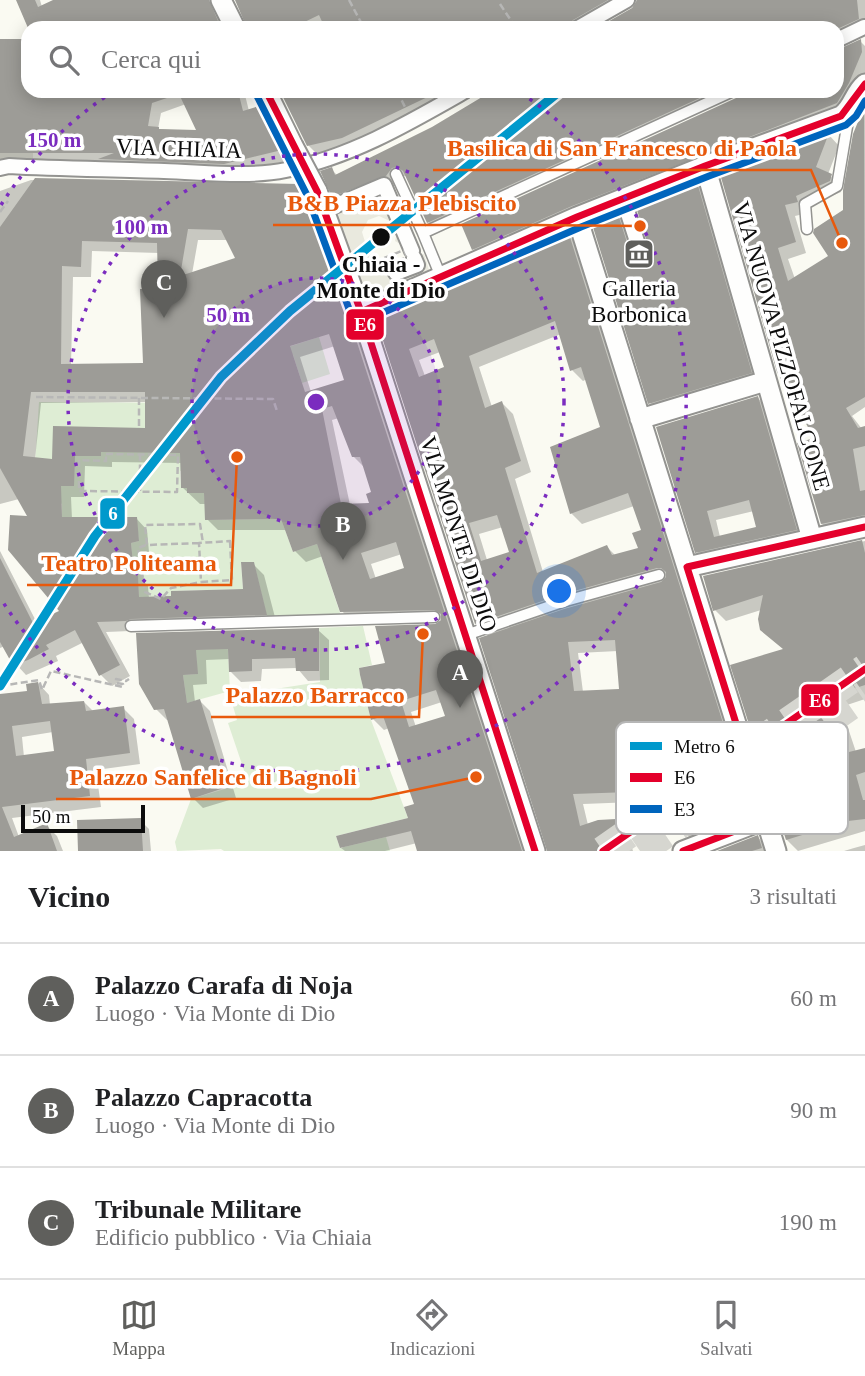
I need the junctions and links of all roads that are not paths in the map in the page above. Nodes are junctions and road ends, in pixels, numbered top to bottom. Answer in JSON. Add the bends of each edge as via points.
{"nodes":[{"id":1,"x":221,"y":0,"type":"edge"},
{"id":2,"x":627,"y":0,"type":"edge"},
{"id":3,"x":232,"y":21,"type":"edge"},
{"id":4,"x":590,"y":21,"type":"edge"},
{"id":5,"x":864,"y":27,"type":"edge"},
{"id":6,"x":844,"y":37,"type":"edge"},
{"id":7,"x":865,"y":84,"type":"edge"},
{"id":8,"x":269,"y":98,"type":"edge"},
{"id":9,"x":453,"y":98,"type":"edge"},
{"id":10,"x":718,"y":98,"type":"edge"},
{"id":11,"x":850,"y":107,"type":"junction"},
{"id":12,"x":705,"y":166,"type":"junction"},
{"id":13,"x":0,"y":168,"type":"edge"},
{"id":14,"x":397,"y":174,"type":"dead end"},
{"id":15,"x":324,"y":198,"type":"junction"},
{"id":16,"x":623,"y":198,"type":"junction"},
{"id":17,"x":577,"y":216,"type":"junction"},
{"id":18,"x":807,"y":229,"type":"dead end"},
{"id":19,"x":423,"y":233,"type":"junction"},
{"id":20,"x":642,"y":254,"type":"dead end"},
{"id":21,"x":393,"y":267,"type":"dead end"},
{"id":22,"x":441,"y":277,"type":"junction"},
{"id":23,"x":361,"y":313,"type":"junction"},
{"id":24,"x":766,"y":381,"type":"junction"},
{"id":25,"x":640,"y":419,"type":"junction"},
{"id":26,"x":865,"y":527,"type":"edge"},
{"id":27,"x":812,"y":539,"type":"junction"},
{"id":28,"x":683,"y":568,"type":"junction"},
{"id":29,"x":659,"y":575,"type":"dead end"},
{"id":30,"x":435,"y":617,"type":"dead end"},
{"id":31,"x":458,"y":623,"type":"junction"},
{"id":32,"x":131,"y":626,"type":"dead end"},
{"id":33,"x":734,"y":722,"type":"edge"},
{"id":34,"x":727,"y":834,"type":"edge"},
{"id":35,"x":771,"y":834,"type":"edge"},
{"id":36,"x":535,"y":851,"type":"edge"},
{"id":37,"x":683,"y":851,"type":"edge"},
{"id":38,"x":776,"y":851,"type":"edge"}],
"edges":[{"from":1,"to":3,"type":"street"},
{"from":2,"to":4,"type":"street"},
{"from":5,"to":6,"type":"street"},
{"from":7,"to":11,"type":"street"},
{"from":8,"to":15,"type":"street","name":"VIA MONTE DI DIO","bridge":true},
{"from":9,"to":13,"type":"street","name":"VIA CHIAIA","via":[[337,156],[283,171]]},
{"from":10,"to":19,"type":"lane"},
{"from":11,"to":12,"type":"street","via":[[841,116]]},
{"from":11,"to":18,"type":"lane","via":[[837,186],[805,204]]},
{"from":12,"to":16,"type":"street"},
{"from":12,"to":24,"type":"street","name":"VIA NUOVA PIZZOFALCONE"},
{"from":14,"to":19,"type":"lane"},
{"from":15,"to":21,"type":"street","via":[[332,207],[350,204],[384,185],[417,265],[396,274]]},
{"from":15,"to":23,"type":"street","name":"VIA MONTE DI DIO"},
{"from":16,"to":17,"type":"street"},
{"from":16,"to":20,"type":"street"},
{"from":17,"to":22,"type":"street"},
{"from":17,"to":25,"type":"street"},
{"from":19,"to":22,"type":"lane"},
{"from":22,"to":23,"type":"street"},
{"from":23,"to":31,"type":"street","name":"VIA MONTE DI DIO"},
{"from":24,"to":25,"type":"street"},
{"from":24,"to":27,"type":"street","name":"VIA NUOVA PIZZOFALCONE"},
{"from":25,"to":28,"type":"street"},
{"from":26,"to":27,"type":"street"},
{"from":27,"to":28,"type":"street"},
{"from":28,"to":33,"type":"street"},
{"from":29,"to":31,"type":"lane","via":[[562,602]]},
{"from":30,"to":32,"type":"lane"},
{"from":31,"to":36,"type":"street","name":"VIA MONTE DI DIO"},
{"from":34,"to":37,"type":"street"},
{"from":35,"to":38,"type":"street"}]}
